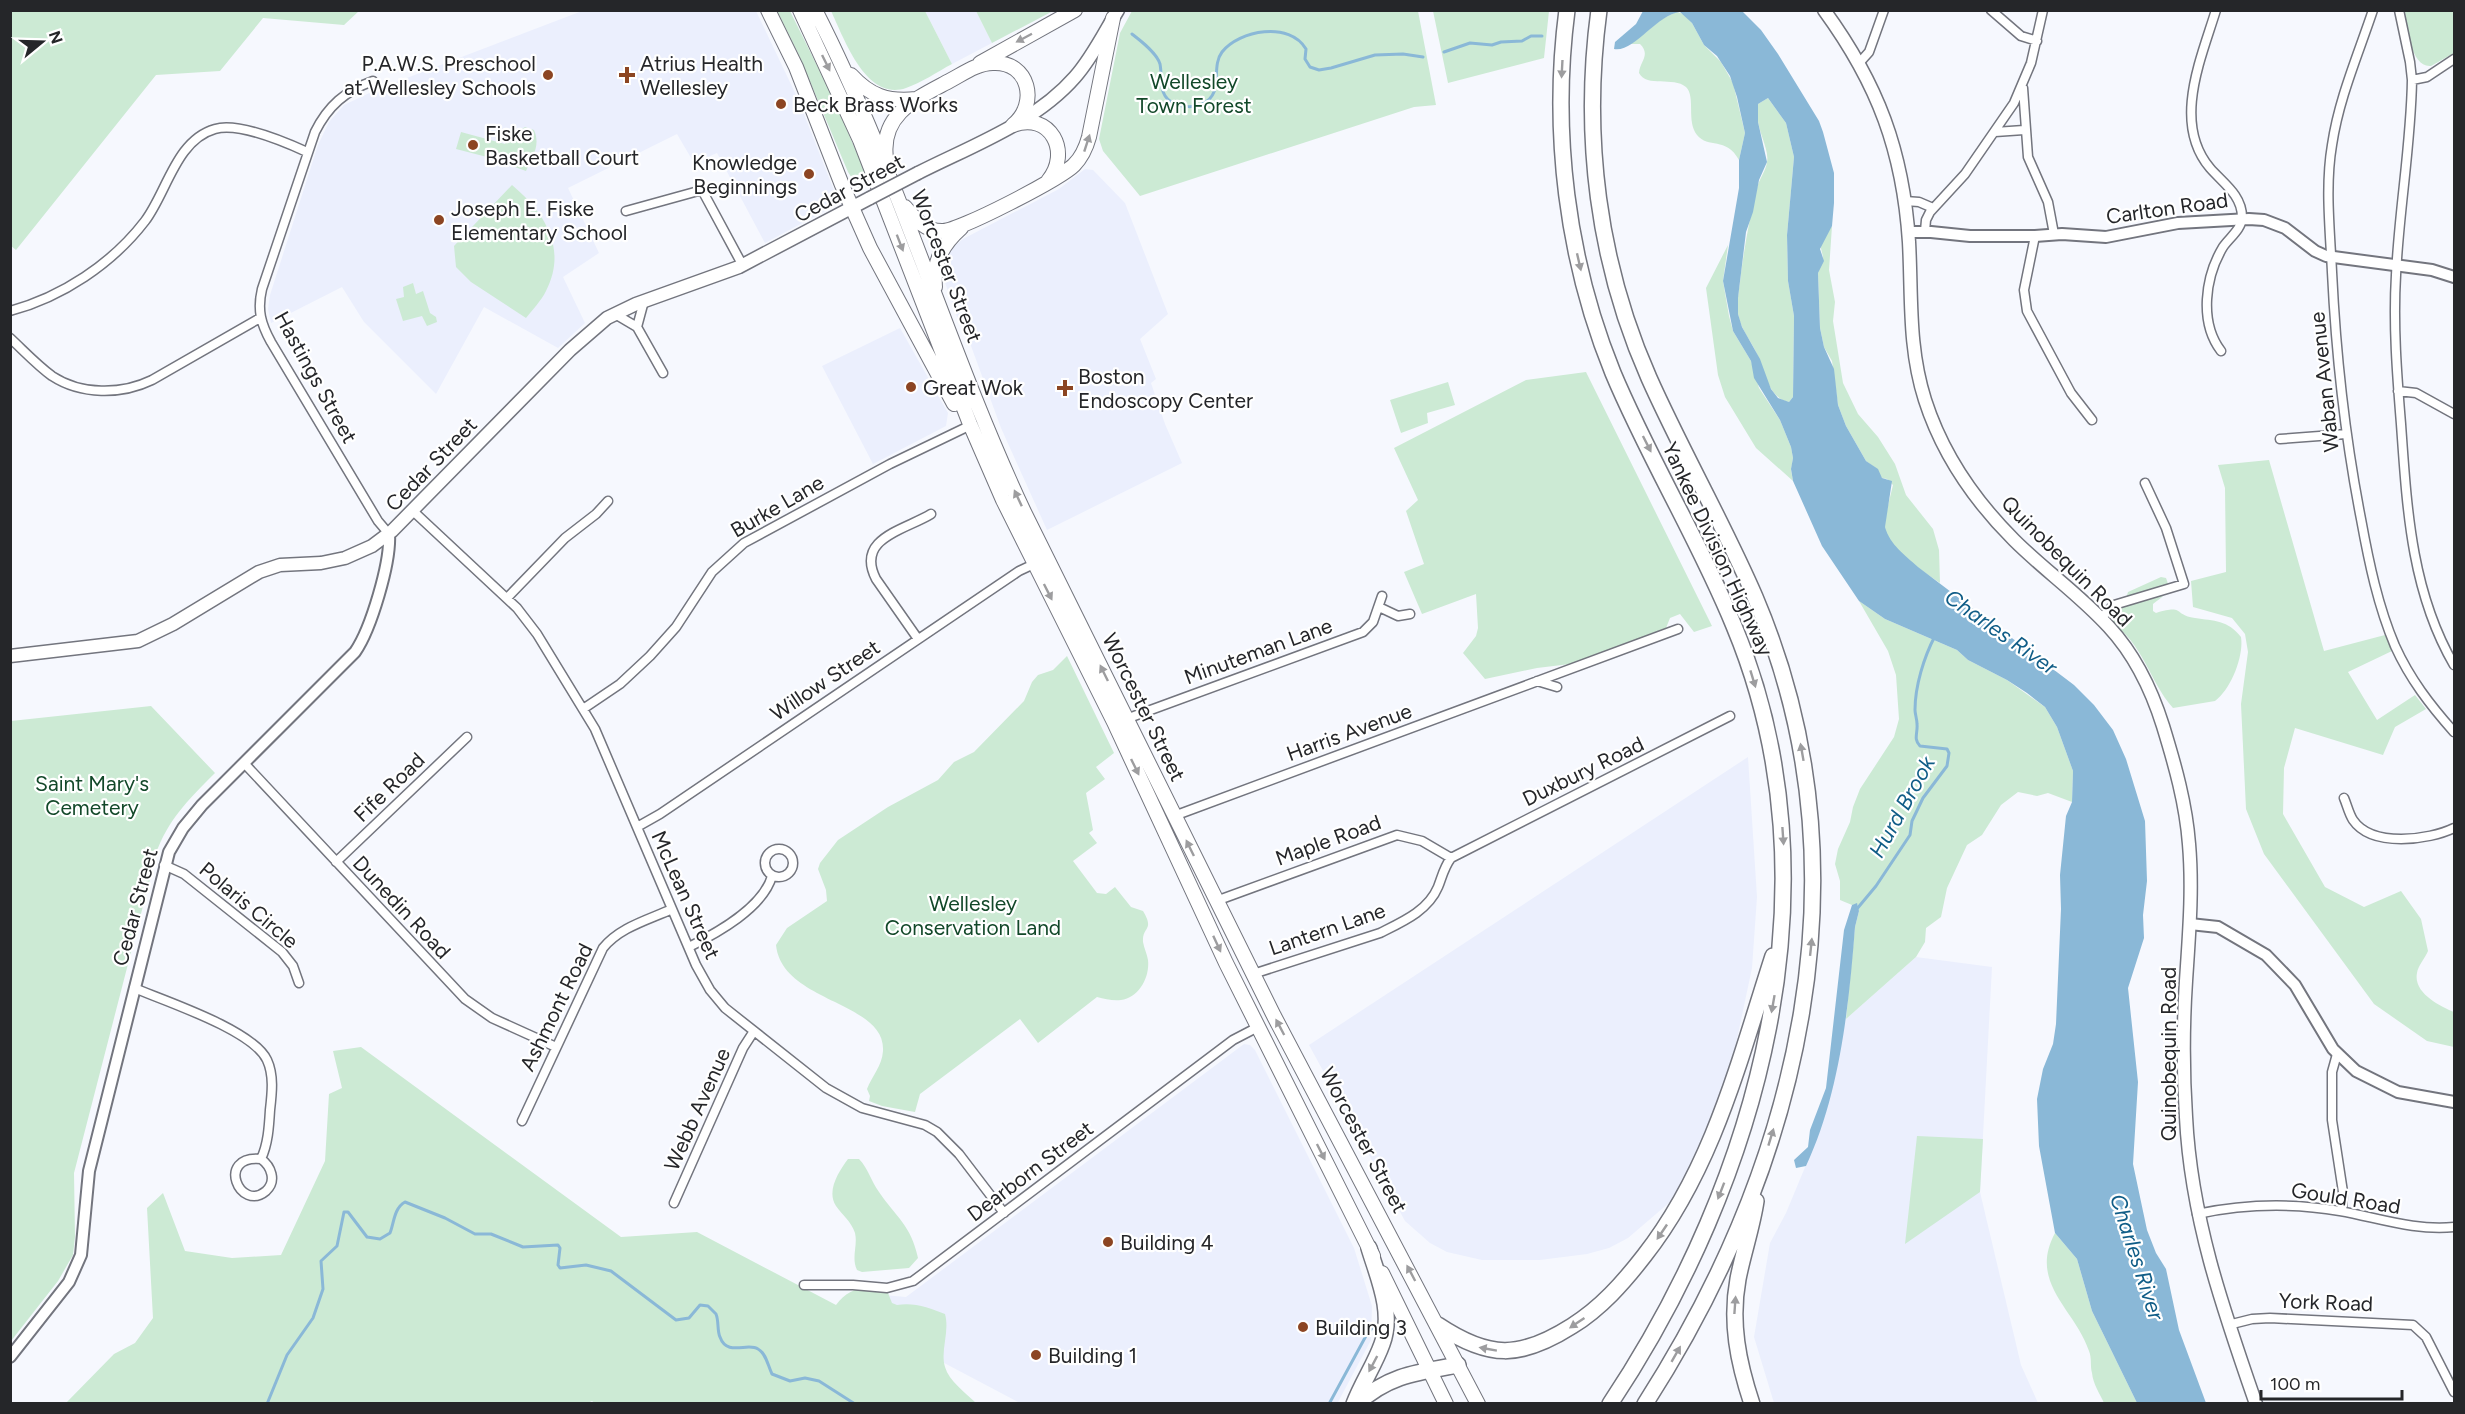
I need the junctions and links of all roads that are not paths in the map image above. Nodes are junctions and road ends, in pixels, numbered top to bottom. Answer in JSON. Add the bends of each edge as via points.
{"nodes":[{"id":1,"x":768,"y":10,"type":"edge"},
{"id":2,"x":800,"y":10,"type":"edge"},
{"id":3,"x":815,"y":10,"type":"edge"},
{"id":4,"x":1075,"y":10,"type":"edge"},
{"id":5,"x":1567,"y":10,"type":"edge"},
{"id":6,"x":1599,"y":10,"type":"edge"},
{"id":7,"x":1824,"y":10,"type":"edge"},
{"id":8,"x":1884,"y":10,"type":"edge"},
{"id":9,"x":1990,"y":10,"type":"edge"},
{"id":10,"x":2043,"y":10,"type":"edge"},
{"id":11,"x":2216,"y":10,"type":"edge"},
{"id":12,"x":2374,"y":11,"type":"edge"},
{"id":13,"x":2398,"y":12,"type":"edge"},
{"id":14,"x":1115,"y":14,"type":"edge"},
{"id":15,"x":2037,"y":41,"type":"junction"},
{"id":16,"x":2454,"y":59,"type":"edge"},
{"id":17,"x":1860,"y":62,"type":"junction"},
{"id":18,"x":844,"y":68,"type":"junction"},
{"id":19,"x":974,"y":68,"type":"junction"},
{"id":20,"x":373,"y":81,"type":"dead end"},
{"id":21,"x":2412,"y":81,"type":"junction"},
{"id":22,"x":2023,"y":84,"type":"junction"},
{"id":23,"x":915,"y":99,"type":"junction"},
{"id":24,"x":1013,"y":125,"type":"junction"},
{"id":25,"x":2024,"y":130,"type":"junction"},
{"id":26,"x":1995,"y":132,"type":"junction"},
{"id":27,"x":307,"y":152,"type":"junction"},
{"id":28,"x":890,"y":178,"type":"junction"},
{"id":29,"x":1047,"y":182,"type":"junction"},
{"id":30,"x":898,"y":198,"type":"junction"},
{"id":31,"x":1905,"y":201,"type":"junction"},
{"id":32,"x":853,"y":208,"type":"junction"},
{"id":33,"x":1933,"y":208,"type":"junction"},
{"id":34,"x":626,"y":211,"type":"dead end"},
{"id":35,"x":2242,"y":218,"type":"junction"},
{"id":36,"x":963,"y":226,"type":"junction"},
{"id":37,"x":1925,"y":231,"type":"junction"},
{"id":38,"x":1908,"y":232,"type":"junction"},
{"id":39,"x":2054,"y":234,"type":"junction"},
{"id":40,"x":2035,"y":236,"type":"junction"},
{"id":41,"x":2331,"y":257,"type":"junction"},
{"id":42,"x":2396,"y":265,"type":"junction"},
{"id":43,"x":743,"y":266,"type":"junction"},
{"id":44,"x":2454,"y":278,"type":"edge"},
{"id":45,"x":937,"y":300,"type":"junction"},
{"id":46,"x":644,"y":301,"type":"junction"},
{"id":47,"x":10,"y":312,"type":"edge"},
{"id":48,"x":615,"y":314,"type":"junction"},
{"id":49,"x":260,"y":318,"type":"junction"},
{"id":50,"x":638,"y":327,"type":"junction"},
{"id":51,"x":10,"y":338,"type":"edge"},
{"id":52,"x":2221,"y":351,"type":"dead end"},
{"id":53,"x":663,"y":373,"type":"dead end"},
{"id":54,"x":2398,"y":391,"type":"junction"},
{"id":55,"x":2454,"y":414,"type":"edge"},
{"id":56,"x":2092,"y":420,"type":"dead end"},
{"id":57,"x":970,"y":425,"type":"junction"},
{"id":58,"x":2346,"y":434,"type":"junction"},
{"id":59,"x":2280,"y":439,"type":"dead end"},
{"id":60,"x":2145,"y":483,"type":"dead end"},
{"id":61,"x":609,"y":501,"type":"dead end"},
{"id":62,"x":413,"y":511,"type":"junction"},
{"id":63,"x":931,"y":513,"type":"dead end"},
{"id":64,"x":389,"y":534,"type":"junction"},
{"id":65,"x":1034,"y":564,"type":"junction"},
{"id":66,"x":1382,"y":596,"type":"dead end"},
{"id":67,"x":507,"y":598,"type":"junction"},
{"id":68,"x":1379,"y":607,"type":"junction"},
{"id":69,"x":1410,"y":614,"type":"dead end"},
{"id":70,"x":2101,"y":618,"type":"junction"},
{"id":71,"x":1678,"y":629,"type":"dead end"},
{"id":72,"x":918,"y":639,"type":"junction"},
{"id":73,"x":10,"y":656,"type":"edge"},
{"id":74,"x":2454,"y":665,"type":"edge"},
{"id":75,"x":1537,"y":681,"type":"junction"},
{"id":76,"x":1557,"y":687,"type":"dead end"},
{"id":77,"x":584,"y":709,"type":"junction"},
{"id":78,"x":1730,"y":716,"type":"dead end"},
{"id":79,"x":1126,"y":719,"type":"junction"},
{"id":80,"x":2454,"y":732,"type":"edge"},
{"id":81,"x":467,"y":737,"type":"dead end"},
{"id":82,"x":244,"y":763,"type":"junction"},
{"id":83,"x":2344,"y":798,"type":"dead end"},
{"id":84,"x":1174,"y":816,"type":"junction"},
{"id":85,"x":637,"y":826,"type":"junction"},
{"id":86,"x":2454,"y":828,"type":"edge"},
{"id":87,"x":1451,"y":858,"type":"junction"},
{"id":88,"x":336,"y":862,"type":"junction"},
{"id":89,"x":164,"y":865,"type":"junction"},
{"id":90,"x":772,"y":876,"type":"dead end"},
{"id":91,"x":1216,"y":901,"type":"junction"},
{"id":92,"x":672,"y":909,"type":"junction"},
{"id":93,"x":2190,"y":924,"type":"junction"},
{"id":94,"x":1783,"y":925,"type":"junction"},
{"id":95,"x":689,"y":947,"type":"junction"},
{"id":96,"x":1253,"y":974,"type":"junction"},
{"id":97,"x":299,"y":983,"type":"dead end"},
{"id":98,"x":134,"y":988,"type":"junction"},
{"id":99,"x":1258,"y":1026,"type":"junction"},
{"id":100,"x":754,"y":1031,"type":"junction"},
{"id":101,"x":556,"y":1047,"type":"junction"},
{"id":102,"x":2337,"y":1054,"type":"junction"},
{"id":103,"x":2454,"y":1102,"type":"edge"},
{"id":104,"x":522,"y":1121,"type":"dead end"},
{"id":105,"x":261,"y":1159,"type":"junction"},
{"id":106,"x":1761,"y":1168,"type":"junction"},
{"id":107,"x":674,"y":1203,"type":"dead end"},
{"id":108,"x":2342,"y":1211,"type":"junction"},
{"id":109,"x":1004,"y":1213,"type":"junction"},
{"id":110,"x":2197,"y":1214,"type":"junction"},
{"id":111,"x":2454,"y":1227,"type":"edge"},
{"id":112,"x":1369,"y":1248,"type":"junction"},
{"id":113,"x":804,"y":1286,"type":"dead end"},
{"id":114,"x":2228,"y":1324,"type":"junction"},
{"id":115,"x":1438,"y":1325,"type":"junction"},
{"id":116,"x":10,"y":1357,"type":"edge"},
{"id":117,"x":1458,"y":1365,"type":"junction"},
{"id":118,"x":1430,"y":1370,"type":"junction"},
{"id":119,"x":2454,"y":1392,"type":"edge"},
{"id":120,"x":1356,"y":1404,"type":"edge"},
{"id":121,"x":1446,"y":1404,"type":"edge"},
{"id":122,"x":1478,"y":1404,"type":"edge"},
{"id":123,"x":1610,"y":1404,"type":"edge"},
{"id":124,"x":1645,"y":1404,"type":"edge"},
{"id":125,"x":1752,"y":1404,"type":"edge"},
{"id":126,"x":2256,"y":1404,"type":"edge"}],
"edges":[{"from":1,"to":32,"type":"highway","via":[[796,67]]},
{"from":2,"to":57,"type":"highway","name":"Worcester Street","one_way":true,"via":[[860,140]]},
{"from":3,"to":18,"type":"highway","name":"Worcester Street"},
{"from":4,"to":19,"type":"highway","one_way":true},
{"from":5,"to":94,"type":"highway","name":"Yankee Division Highway","one_way":true,"via":[[1561,76],[1562,137],[1581,274],[1614,373],[1722,597],[1752,675],[1768,732],[1778,790],[1784,857]]},
{"from":106,"to":6,"type":"highway","name":"Yankee Division Highway","one_way":true,"via":[[1794,1052],[1809,960],[1814,881],[1809,795],[1794,711],[1767,628],[1650,380],[1615,284],[1601,218],[1593,150],[1593,74]]},
{"from":7,"to":17,"type":"main road","name":"Quinobequin Road"},
{"from":8,"to":17,"type":"street","via":[[1869,52]]},
{"from":9,"to":15,"type":"street","via":[[2021,36]]},
{"from":10,"to":15,"type":"street"},
{"from":11,"to":35,"type":"street","via":[[2194,81],[2192,120],[2203,157],[2236,197]]},
{"from":12,"to":41,"type":"street","name":"Waban Avenue","via":[[2348,78],[2332,143]]},
{"from":13,"to":21,"type":"street"},
{"from":14,"to":24,"type":"main road","name":"Cedar Street","via":[[1071,82],[1048,103]]},
{"from":29,"to":14,"type":"highway","one_way":true,"via":[[1075,164],[1086,146]]},
{"from":15,"to":22,"type":"street"},
{"from":16,"to":21,"type":"street","via":[[2427,77]]},
{"from":17,"to":31,"type":"main road","name":"Quinobequin Road","via":[[1886,124]]},
{"from":18,"to":23,"type":"highway","via":[[874,95],[892,100]]},
{"from":18,"to":28,"type":"highway","name":"Worcester Street"},
{"from":19,"to":23,"type":"highway"},
{"from":19,"to":24,"type":"highway","via":[[998,63],[1021,76],[1027,88],[1027,105]]},
{"from":20,"to":27,"type":"street","name":"Hastings Street","via":[[332,104]]},
{"from":21,"to":42,"type":"street"},
{"from":22,"to":25,"type":"street"},
{"from":22,"to":26,"type":"street"},
{"from":23,"to":28,"type":"highway","via":[[887,132]]},
{"from":24,"to":29,"type":"highway","via":[[1037,124],[1056,141],[1059,159]]},
{"from":24,"to":32,"type":"main road","name":"Cedar Street","bridge":true},
{"from":25,"to":26,"type":"street"},
{"from":25,"to":39,"type":"street","via":[[2030,165],[2048,202]]},
{"from":26,"to":33,"type":"street","via":[[1958,183]]},
{"from":27,"to":47,"type":"street","via":[[238,129],[207,132],[187,148],[151,212],[117,251],[75,282]]},
{"from":27,"to":49,"type":"street","name":"Hastings Street","via":[[262,289]]},
{"from":28,"to":30,"type":"highway","name":"Worcester Street"},
{"from":29,"to":36,"type":"highway"},
{"from":30,"to":36,"type":"highway","via":[[927,228],[945,231]]},
{"from":30,"to":45,"type":"highway","name":"Worcester Street"},
{"from":31,"to":33,"type":"street"},
{"from":31,"to":38,"type":"main road","name":"Quinobequin Road"},
{"from":32,"to":43,"type":"main road","name":"Cedar Street"},
{"from":32,"to":57,"type":"highway","via":[[904,313]]},
{"from":33,"to":37,"type":"street"},
{"from":34,"to":43,"type":"street","via":[[702,190]]},
{"from":35,"to":39,"type":"street","name":"Carlton Road","via":[[2169,224],[2106,237]]},
{"from":35,"to":41,"type":"street","name":"Carlton Road","via":[[2278,225],[2315,251]]},
{"from":35,"to":52,"type":"street","via":[[2219,254],[2208,285],[2209,324]]},
{"from":36,"to":45,"type":"highway","via":[[950,238],[936,262]]},
{"from":37,"to":38,"type":"street","name":"Carlton Road"},
{"from":37,"to":40,"type":"street","name":"Carlton Road"},
{"from":38,"to":70,"type":"main road","name":"Quinobequin Road","via":[[1914,357],[1940,436],[1970,488],[1995,520]]},
{"from":39,"to":40,"type":"street","name":"Carlton Road"},
{"from":40,"to":56,"type":"street","via":[[2024,290],[2027,311],[2071,393]]},
{"from":41,"to":42,"type":"street","name":"Carlton Road"},
{"from":41,"to":58,"type":"street","name":"Waban Avenue"},
{"from":42,"to":44,"type":"street","name":"Carlton Road"},
{"from":42,"to":54,"type":"street"},
{"from":43,"to":46,"type":"main road","name":"Cedar Street"},
{"from":79,"to":45,"type":"highway","name":"Worcester Street","one_way":true,"via":[[1008,478]]},
{"from":46,"to":48,"type":"main road","name":"Cedar Street"},
{"from":46,"to":50,"type":"street"},
{"from":48,"to":50,"type":"street"},
{"from":48,"to":62,"type":"main road","name":"Cedar Street","via":[[570,350]]},
{"from":49,"to":51,"type":"street","via":[[152,380],[116,390],[88,389],[59,380]]},
{"from":49,"to":64,"type":"street","name":"Hastings Street"},
{"from":50,"to":53,"type":"street"},
{"from":54,"to":55,"type":"street","via":[[2416,393]]},
{"from":54,"to":74,"type":"street","via":[[2417,572],[2435,628]]},
{"from":57,"to":65,"type":"highway","name":"Worcester Street"},
{"from":57,"to":77,"type":"street","name":"Burke Lane","via":[[744,543],[706,579],[675,627],[650,656],[620,684]]},
{"from":58,"to":59,"type":"street"},
{"from":58,"to":80,"type":"street","name":"Waban Avenue","via":[[2370,566],[2386,622],[2413,680]]},
{"from":60,"to":70,"type":"street","via":[[2166,528],[2184,584],[2114,605]]},
{"from":61,"to":67,"type":"street","via":[[561,542]]},
{"from":62,"to":64,"type":"main road","name":"Cedar Street"},
{"from":62,"to":67,"type":"street","name":"McLean Street"},
{"from":63,"to":72,"type":"street","via":[[880,541],[871,558],[876,579]]},
{"from":64,"to":73,"type":"main road","via":[[345,558],[283,565],[259,572],[146,638]]},
{"from":64,"to":82,"type":"street","name":"Cedar Street","via":[[390,549],[358,648]]},
{"from":65,"to":72,"type":"street","name":"Willow Street"},
{"from":65,"to":99,"type":"highway","name":"Worcester Street","one_way":true,"via":[[1114,722]]},
{"from":66,"to":68,"type":"street","name":"Minuteman Lane"},
{"from":67,"to":77,"type":"street","name":"McLean Street","via":[[532,627]]},
{"from":68,"to":69,"type":"street","via":[[1398,616]]},
{"from":68,"to":79,"type":"street","name":"Minuteman Lane","via":[[1373,622],[1363,632]]},
{"from":70,"to":93,"type":"main road","name":"Quinobequin Road","via":[[2122,642],[2145,682],[2173,758],[2188,836]]},
{"from":71,"to":75,"type":"street","name":"Harris Avenue"},
{"from":72,"to":85,"type":"street","name":"Willow Street"},
{"from":75,"to":76,"type":"street"},
{"from":75,"to":84,"type":"street","name":"Harris Avenue"},
{"from":77,"to":85,"type":"street","name":"McLean Street"},
{"from":78,"to":87,"type":"street","name":"Duxbury Road"},
{"from":79,"to":84,"type":"highway","name":"Worcester Street"},
{"from":81,"to":88,"type":"street","name":"Fife Road"},
{"from":82,"to":88,"type":"street","name":"Dunedin Road"},
{"from":82,"to":89,"type":"street","name":"Cedar Street","via":[[195,813],[172,845]]},
{"from":83,"to":86,"type":"street","via":[[2353,820],[2376,835],[2418,839]]},
{"from":91,"to":84,"type":"highway","name":"Worcester Street","one_way":true},
{"from":85,"to":92,"type":"street","name":"McLean Street"},
{"from":87,"to":91,"type":"street","name":"Maple Road","via":[[1422,841],[1397,835]]},
{"from":87,"to":96,"type":"street","name":"Lantern Lane","via":[[1432,899],[1413,915],[1380,933]]},
{"from":88,"to":101,"type":"street","name":"Dunedin Road","via":[[465,999],[492,1018]]},
{"from":89,"to":97,"type":"street","name":"Polaris Circle","via":[[184,873],[282,952]]},
{"from":89,"to":98,"type":"street","name":"Cedar Street"},
{"from":90,"to":95,"type":"street","via":[[765,894],[752,906]]},
{"from":91,"to":96,"type":"highway","name":"Worcester Street"},
{"from":92,"to":95,"type":"street","name":"McLean Street"},
{"from":92,"to":101,"type":"street","name":"Ashmont Road","via":[[624,930],[607,943]]},
{"from":93,"to":102,"type":"street","via":[[2218,927],[2266,955],[2295,985]]},
{"from":93,"to":110,"type":"main road","name":"Quinobequin Road","via":[[2185,1100]]},
{"from":94,"to":115,"type":"highway","one_way":true,"via":[[1739,1066],[1707,1149],[1672,1215],[1630,1274],[1575,1324],[1523,1349],[1477,1347]]},
{"from":94,"to":123,"type":"highway","name":"Yankee Division Highway","one_way":true,"via":[[1764,1049],[1734,1156],[1682,1281]]},
{"from":95,"to":100,"type":"street","name":"McLean Street","via":[[714,997]]},
{"from":115,"to":96,"type":"highway","name":"Worcester Street","one_way":true},
{"from":98,"to":105,"type":"street","via":[[201,1016],[248,1040],[262,1052],[268,1061],[272,1086],[268,1139]]},
{"from":98,"to":116,"type":"street","name":"Cedar Street","via":[[88,1174],[81,1257],[69,1282]]},
{"from":99,"to":109,"type":"street","name":"Dearborn Street","via":[[1233,1040]]},
{"from":99,"to":112,"type":"highway","name":"Worcester Street","one_way":true},
{"from":100,"to":107,"type":"street","name":"Webb Avenue"},
{"from":100,"to":109,"type":"street","name":"McLean Street","via":[[839,1097],[871,1112],[925,1125],[937,1132]]},
{"from":101,"to":104,"type":"street","name":"Ashmont Road"},
{"from":102,"to":103,"type":"street","via":[[2356,1071],[2388,1088]]},
{"from":102,"to":108,"type":"street","via":[[2331,1072],[2332,1120],[2343,1192]]},
{"from":105,"to":105,"type":"street","via":[[249,1158],[236,1169],[235,1181],[248,1195],[266,1191],[271,1184],[272,1174]]},
{"from":124,"to":106,"type":"highway","name":"Yankee Division Highway","one_way":true,"via":[[1708,1295]]},
{"from":125,"to":106,"type":"highway","one_way":true,"via":[[1738,1353],[1735,1307]]},
{"from":108,"to":110,"type":"street","name":"Gould Road","via":[[2275,1205]]},
{"from":108,"to":111,"type":"street","name":"Gould Road","via":[[2410,1226]]},
{"from":109,"to":113,"type":"street","name":"Dearborn Street","via":[[909,1284],[887,1288]]},
{"from":110,"to":114,"type":"main road","name":"Quinobequin Road"},
{"from":112,"to":118,"type":"highway","name":"Worcester Street"},
{"from":112,"to":120,"type":"highway","one_way":true,"via":[[1386,1304],[1386,1326]]},
{"from":114,"to":119,"type":"street","name":"York Road","via":[[2270,1318],[2413,1325],[2422,1332]]},
{"from":114,"to":126,"type":"main road","name":"Quinobequin Road"},
{"from":115,"to":117,"type":"highway","name":"Worcester Street"},
{"from":117,"to":118,"type":"highway"},
{"from":117,"to":122,"type":"highway","name":"Worcester Street"},
{"from":118,"to":120,"type":"highway","via":[[1391,1379]]},
{"from":118,"to":121,"type":"highway","name":"Worcester Street"}]}
